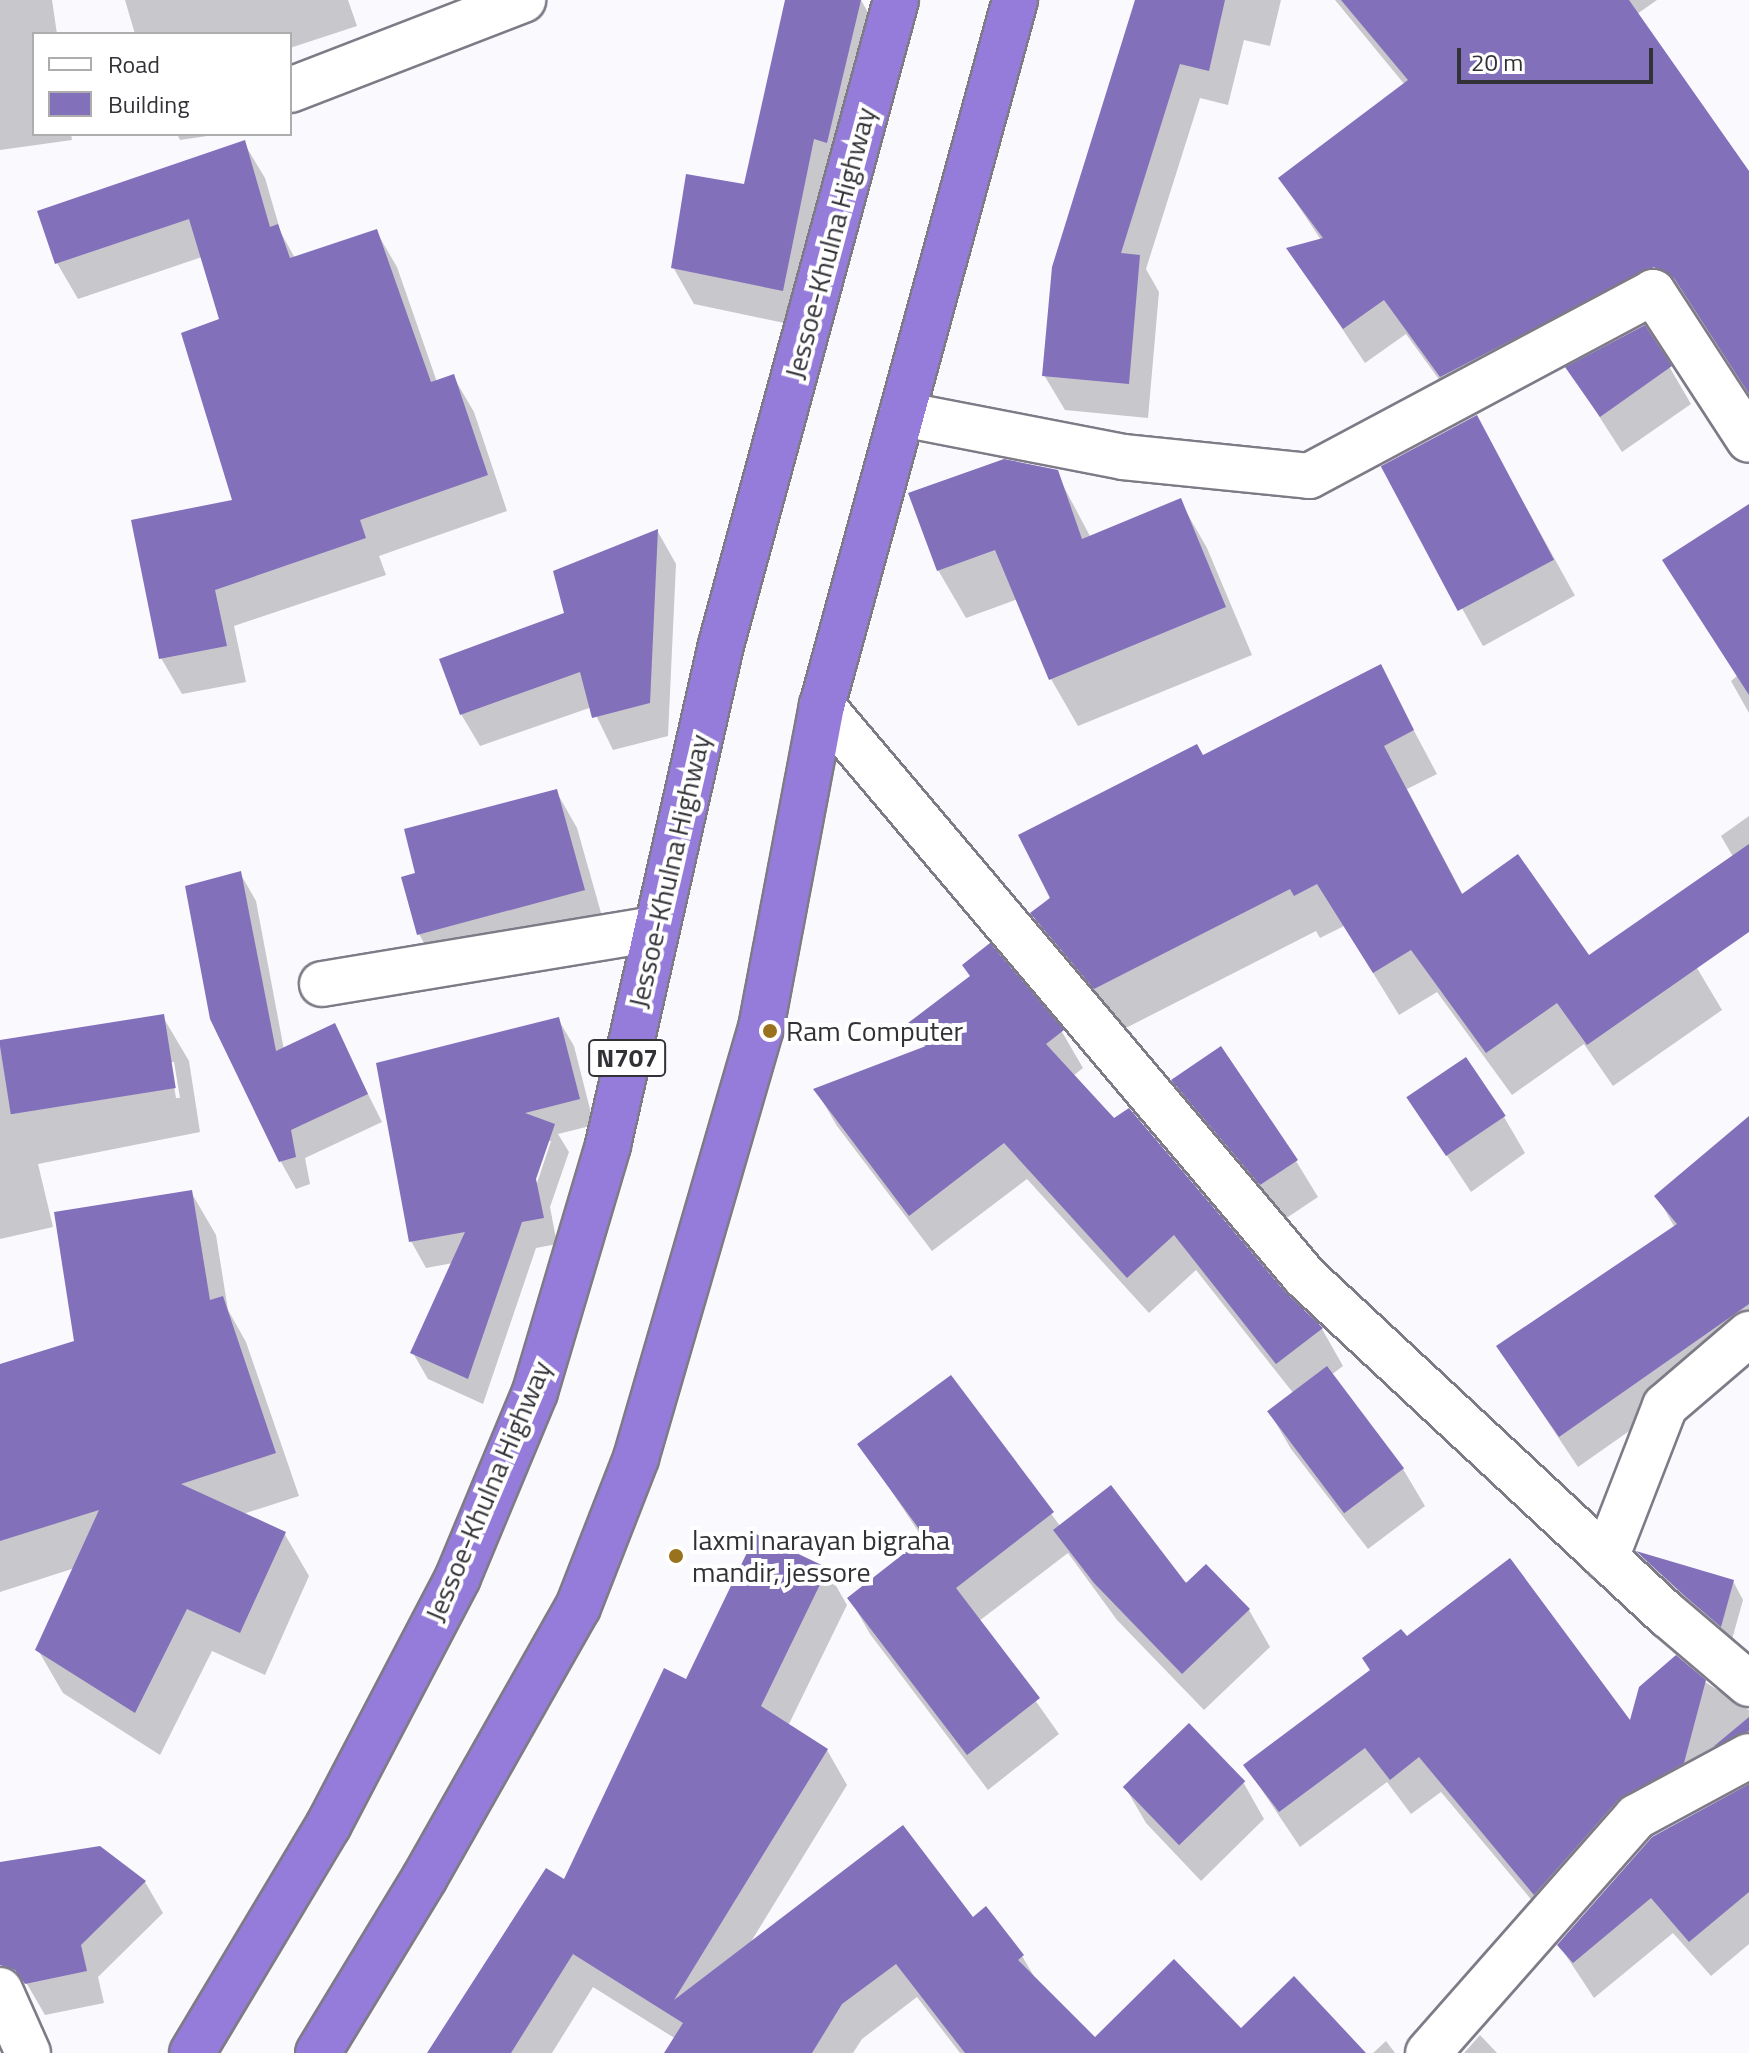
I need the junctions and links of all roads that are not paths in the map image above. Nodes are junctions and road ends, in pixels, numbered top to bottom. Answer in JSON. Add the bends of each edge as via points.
{"nodes":[{"id":1,"x":523,"y":0,"type":"edge"},
{"id":2,"x":896,"y":0,"type":"edge"},
{"id":3,"x":1015,"y":0,"type":"edge"},
{"id":4,"x":292,"y":89,"type":"edge"},
{"id":5,"x":902,"y":414,"type":"junction"},
{"id":6,"x":1749,"y":440,"type":"edge"},
{"id":7,"x":822,"y":706,"type":"junction"},
{"id":8,"x":655,"y":929,"type":"junction"},
{"id":9,"x":322,"y":984,"type":"dead end"},
{"id":10,"x":1749,"y":1334,"type":"edge"},
{"id":11,"x":1606,"y":1558,"type":"junction"},
{"id":12,"x":1749,"y":1684,"type":"edge"},
{"id":13,"x":1749,"y":1756,"type":"edge"},
{"id":14,"x":0,"y":1990,"type":"edge"},
{"id":15,"x":28,"y":2053,"type":"edge"},
{"id":16,"x":192,"y":2053,"type":"edge"},
{"id":17,"x":318,"y":2053,"type":"edge"},
{"id":18,"x":1428,"y":2053,"type":"edge"}],
"edges":[{"from":1,"to":4,"type":"street"},
{"from":2,"to":8,"type":"highway","name":"Jessoe-Khulna Highway","number":"N707","via":[[721,645]]},
{"from":3,"to":5,"type":"highway"},
{"from":5,"to":6,"type":"street","via":[[1123,457],[1309,476],[1653,292]]},
{"from":5,"to":7,"type":"highway"},
{"from":7,"to":11,"type":"street","via":[[1305,1277]]},
{"from":7,"to":17,"type":"highway","via":[[761,1028],[636,1458],[578,1607]]},
{"from":8,"to":9,"type":"street"},
{"from":8,"to":16,"type":"highway","name":"Jessoe-Khulna Highway","number":"N707","via":[[608,1145],[535,1392],[458,1577],[328,1826]]},
{"from":10,"to":11,"type":"street","via":[[1665,1406]]},
{"from":11,"to":12,"type":"street"},
{"from":13,"to":18,"type":"street","via":[[1636,1817]]},
{"from":14,"to":15,"type":"street"}]}
